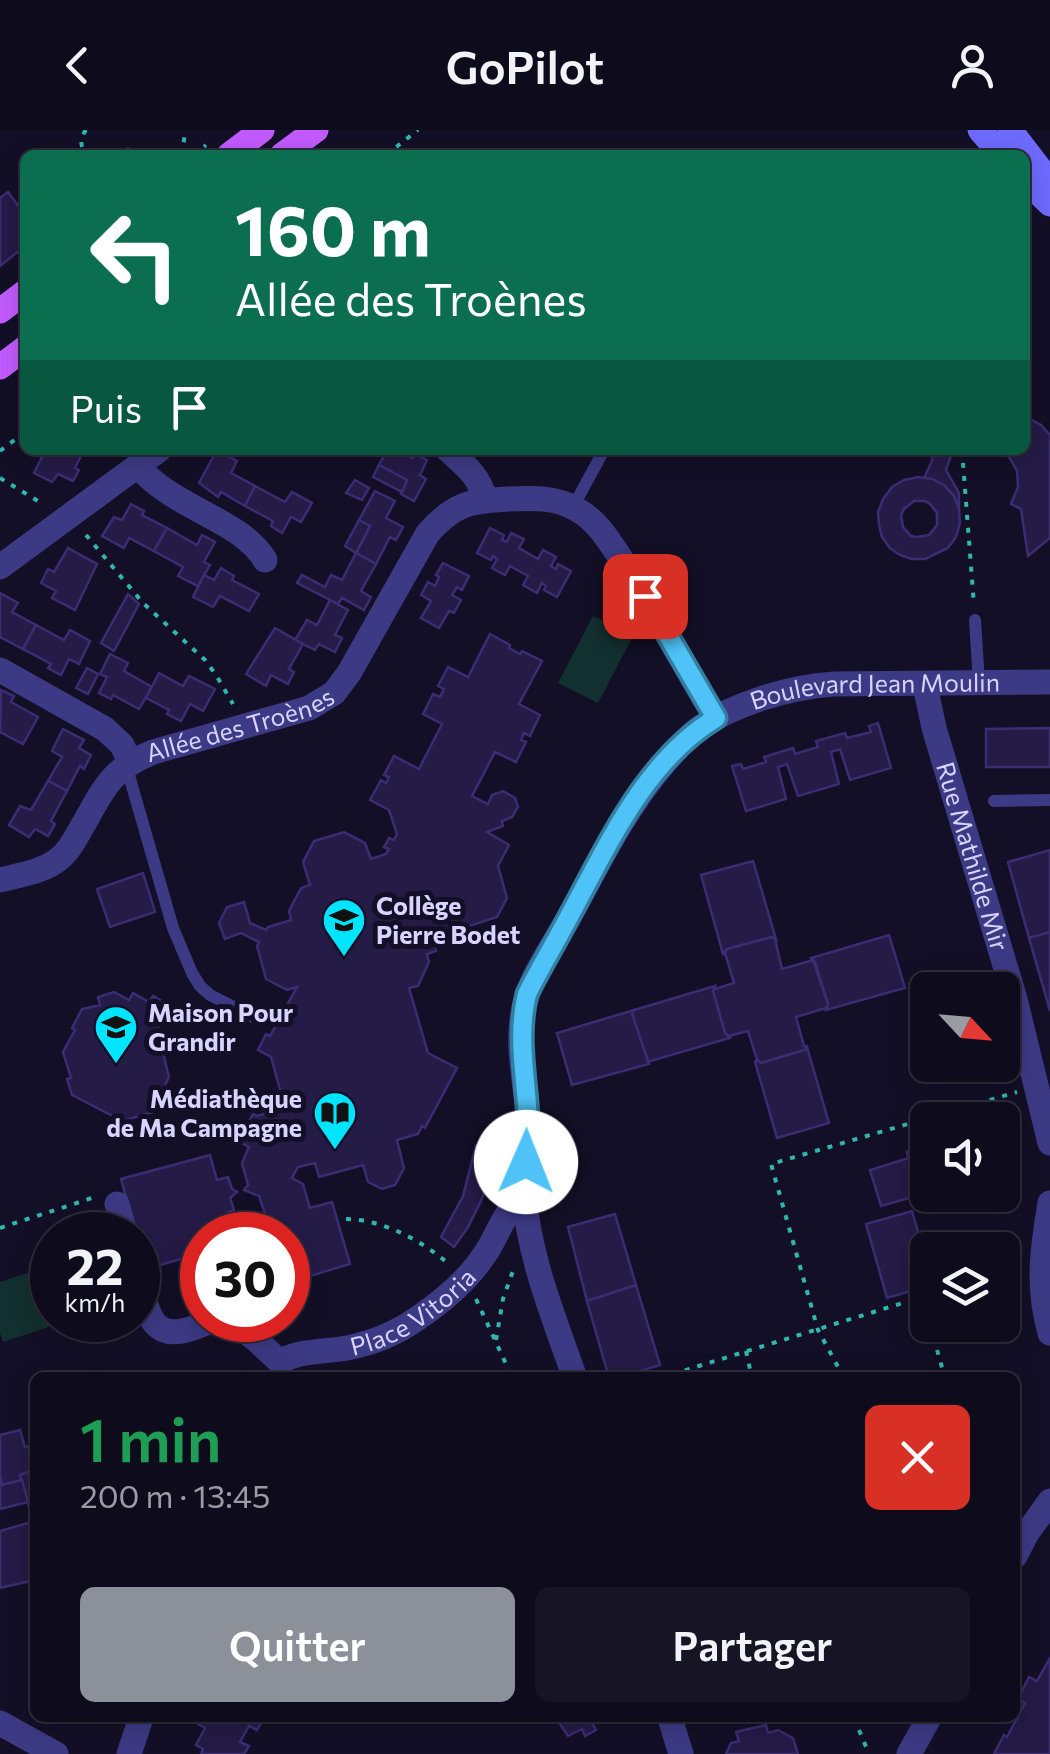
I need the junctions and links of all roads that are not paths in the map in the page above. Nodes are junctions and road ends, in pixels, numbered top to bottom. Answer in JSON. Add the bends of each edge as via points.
{"nodes":[{"id":1,"x":262,"y":130,"type":"edge"},
{"id":2,"x":316,"y":130,"type":"edge"},
{"id":3,"x":980,"y":130,"type":"edge"},
{"id":4,"x":1010,"y":130,"type":"edge"},
{"id":5,"x":236,"y":150,"type":"edge"},
{"id":6,"x":289,"y":150,"type":"edge"},
{"id":7,"x":998,"y":150,"type":"edge"},
{"id":8,"x":1025,"y":150,"type":"edge"},
{"id":9,"x":1030,"y":156,"type":"edge"},
{"id":10,"x":1050,"y":182,"type":"edge"},
{"id":11,"x":1030,"y":185,"type":"edge"},
{"id":12,"x":1050,"y":204,"type":"edge"},
{"id":13,"x":20,"y":296,"type":"edge"},
{"id":14,"x":0,"y":311,"type":"edge"},
{"id":15,"x":20,"y":316,"type":"edge"},
{"id":16,"x":0,"y":331,"type":"edge"},
{"id":17,"x":20,"y":352,"type":"edge"},
{"id":18,"x":0,"y":367,"type":"edge"},
{"id":19,"x":454,"y":455,"type":"edge"},
{"id":20,"x":601,"y":455,"type":"edge"},
{"id":21,"x":149,"y":458,"type":"edge"},
{"id":22,"x":485,"y":500,"type":"junction"},
{"id":23,"x":573,"y":507,"type":"junction"},
{"id":24,"x":265,"y":560,"type":"dead end"},
{"id":25,"x":0,"y":567,"type":"edge"},
{"id":26,"x":975,"y":620,"type":"road end"},
{"id":27,"x":0,"y":670,"type":"edge"},
{"id":28,"x":1050,"y":682,"type":"edge"},
{"id":29,"x":978,"y":683,"type":"junction"},
{"id":30,"x":925,"y":685,"type":"junction"},
{"id":31,"x":716,"y":718,"type":"junction"},
{"id":32,"x":128,"y":764,"type":"junction"},
{"id":33,"x":1050,"y":800,"type":"edge"},
{"id":34,"x":994,"y":801,"type":"dead end"},
{"id":35,"x":0,"y":880,"type":"edge"},
{"id":36,"x":257,"y":1019,"type":"dead end"},
{"id":37,"x":1050,"y":1143,"type":"edge"},
{"id":38,"x":524,"y":1198,"type":"junction"},
{"id":39,"x":117,"y":1204,"type":"road end"},
{"id":40,"x":1050,"y":1204,"type":"edge"},
{"id":41,"x":119,"y":1212,"type":"edge"},
{"id":42,"x":160,"y":1328,"type":"edge"},
{"id":43,"x":1050,"y":1333,"type":"edge"},
{"id":44,"x":277,"y":1370,"type":"edge"},
{"id":45,"x":573,"y":1372,"type":"edge"},
{"id":46,"x":1050,"y":1500,"type":"edge"},
{"id":47,"x":1020,"y":1546,"type":"edge"},
{"id":48,"x":140,"y":1722,"type":"edge"},
{"id":49,"x":671,"y":1722,"type":"edge"},
{"id":50,"x":927,"y":1722,"type":"edge"},
{"id":51,"x":0,"y":1724,"type":"edge"},
{"id":52,"x":40,"y":1750,"type":"edge"},
{"id":53,"x":129,"y":1754,"type":"edge"},
{"id":54,"x":681,"y":1754,"type":"edge"},
{"id":55,"x":909,"y":1754,"type":"edge"}],
"edges":[{"from":1,"to":5,"type":"main road"},
{"from":2,"to":6,"type":"main road"},
{"from":3,"to":7,"type":"main road"},
{"from":4,"to":8,"type":"main road"},
{"from":9,"to":10,"type":"main road"},
{"from":11,"to":12,"type":"main road"},
{"from":13,"to":14,"type":"main road"},
{"from":15,"to":16,"type":"main road"},
{"from":17,"to":18,"type":"main road"},
{"from":19,"to":22,"type":"street","via":[[473,471]]},
{"from":20,"to":23,"type":"lane"},
{"from":21,"to":24,"type":"street","via":[[146,476],[254,544]]},
{"from":21,"to":25,"type":"street"},
{"from":22,"to":23,"type":"street","via":[[534,498]]},
{"from":22,"to":32,"type":"street","name":"Allée des Troènes","via":[[444,515],[428,533],[334,693],[309,708]]},
{"from":23,"to":31,"type":"street","via":[[603,533]]},
{"from":26,"to":29,"type":"lane"},
{"from":27,"to":32,"type":"street","via":[[105,729],[122,745]]},
{"from":28,"to":29,"type":"street","name":"Boulevard Jean Moulin"},
{"from":29,"to":30,"type":"street","name":"Boulevard Jean Moulin"},
{"from":30,"to":31,"type":"street","name":"Boulevard Jean Moulin","via":[[806,686]]},
{"from":30,"to":37,"type":"street","name":"Rue Mathilde Mir"},
{"from":31,"to":38,"type":"street","name":"Boulevard Jean Moulin","via":[[677,748],[630,808],[527,994],[521,1045],[529,1127]]},
{"from":32,"to":35,"type":"street","name":"Allée des Troènes","via":[[107,784],[60,859]]},
{"from":32,"to":36,"type":"lane","via":[[192,973],[210,995]]},
{"from":33,"to":34,"type":"lane"},
{"from":38,"to":44,"type":"street","name":"Place Vitoria","via":[[511,1207],[484,1258],[420,1317],[380,1340],[298,1354]]},
{"from":38,"to":45,"type":"street","name":"Boulevard Jean Moulin","via":[[537,1271]]},
{"from":39,"to":41,"type":"street"},
{"from":40,"to":43,"type":"street","via":[[1041,1295]]},
{"from":42,"to":44,"type":"street","name":"Place Vitoria","via":[[179,1333],[229,1322]]},
{"from":46,"to":47,"type":"street"},
{"from":48,"to":53,"type":"street"},
{"from":49,"to":54,"type":"street"},
{"from":50,"to":55,"type":"street"},
{"from":51,"to":52,"type":"street"}]}
